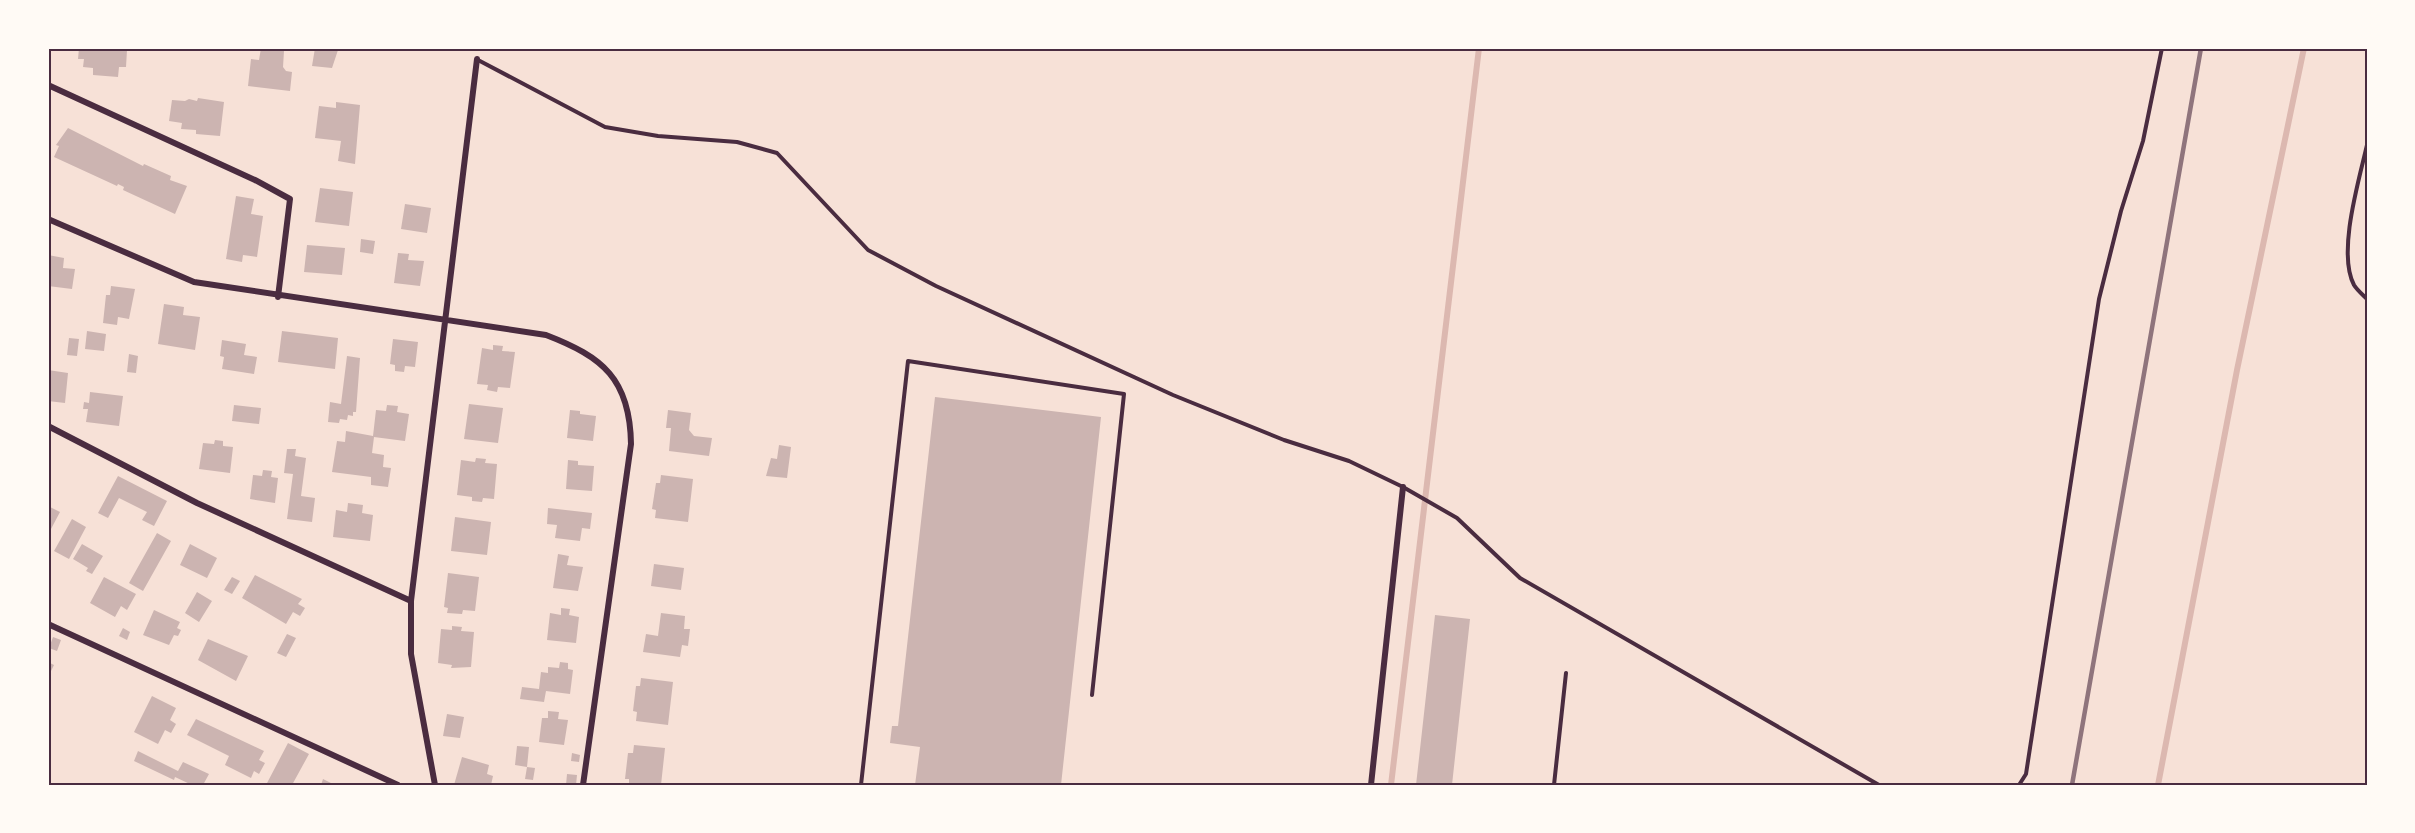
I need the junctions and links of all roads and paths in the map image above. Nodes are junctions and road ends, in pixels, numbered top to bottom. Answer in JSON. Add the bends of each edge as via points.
{"nodes":[{"id":1,"x":2162,"y":48,"type":"edge"},
{"id":2,"x":477,"y":59,"type":"joint"},
{"id":3,"x":48,"y":85,"type":"edge"},
{"id":4,"x":2367,"y":145,"type":"edge"},
{"id":5,"x":48,"y":219,"type":"edge"},
{"id":6,"x":278,"y":297,"type":"junction"},
{"id":7,"x":2367,"y":299,"type":"edge"},
{"id":8,"x":444,"y":320,"type":"junction"},
{"id":9,"x":48,"y":426,"type":"edge"},
{"id":10,"x":1403,"y":487,"type":"junction"},
{"id":11,"x":411,"y":601,"type":"junction"},
{"id":12,"x":48,"y":624,"type":"edge"},
{"id":13,"x":1566,"y":673,"type":"dead end"},
{"id":14,"x":1092,"y":695,"type":"dead end"},
{"id":15,"x":398,"y":785,"type":"edge"},
{"id":16,"x":435,"y":785,"type":"edge"},
{"id":17,"x":583,"y":785,"type":"edge"},
{"id":18,"x":861,"y":785,"type":"edge"},
{"id":19,"x":1371,"y":785,"type":"edge"},
{"id":20,"x":1554,"y":785,"type":"edge"},
{"id":21,"x":1879,"y":785,"type":"edge"},
{"id":22,"x":2019,"y":785,"type":"edge"}],
"edges":[{"from":1,"to":22,"type":"lane","via":[[2143,141],[2099,298],[2028,763]]},
{"from":2,"to":8,"type":"street"},
{"from":2,"to":10,"type":"lane","via":[[605,127],[737,142],[777,153],[868,250],[936,286],[1173,396],[1348,462]]},
{"from":3,"to":6,"type":"street","via":[[290,199]]},
{"from":4,"to":7,"type":"path","via":[[2357,185],[2348,263],[2354,285]]},
{"from":5,"to":6,"type":"street","via":[[194,282]]},
{"from":6,"to":8,"type":"street"},
{"from":8,"to":11,"type":"street"},
{"from":8,"to":17,"type":"street","via":[[546,335],[581,348],[602,363],[620,390],[630,416],[631,444]]},
{"from":9,"to":11,"type":"street","via":[[197,503]]},
{"from":10,"to":19,"type":"street"},
{"from":10,"to":21,"type":"lane","via":[[1457,518],[1520,578]]},
{"from":11,"to":16,"type":"street","via":[[411,654]]},
{"from":12,"to":15,"type":"street"},
{"from":13,"to":20,"type":"lane"},
{"from":14,"to":18,"type":"lane","via":[[1124,394],[908,361]]}]}
